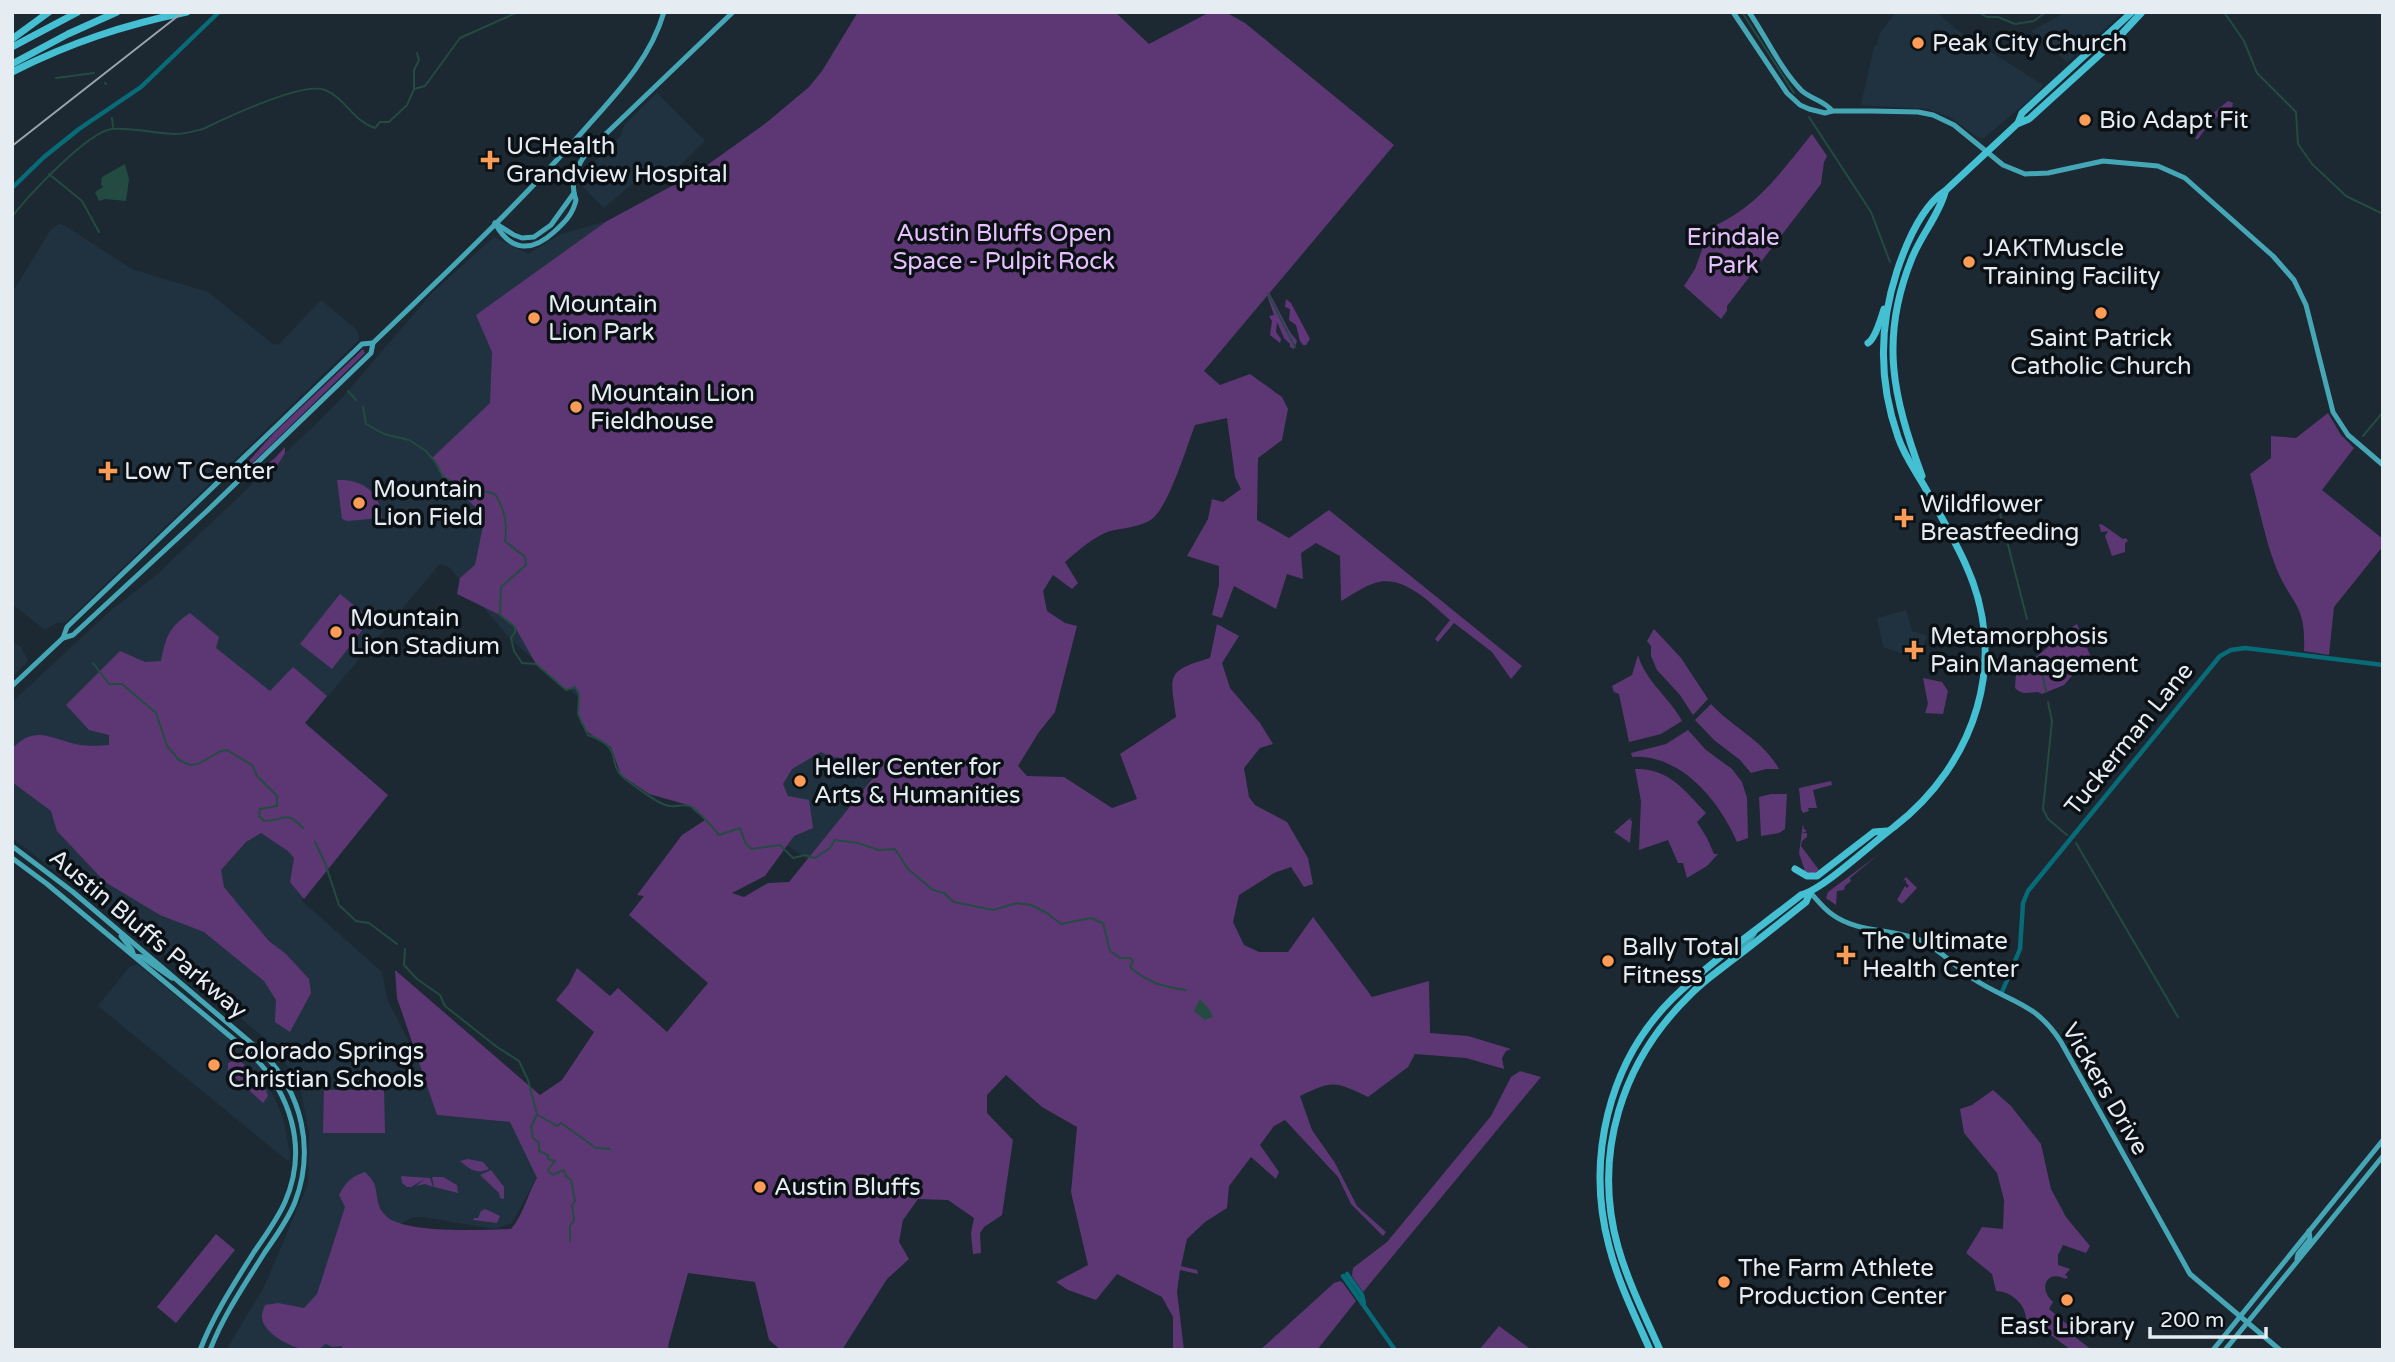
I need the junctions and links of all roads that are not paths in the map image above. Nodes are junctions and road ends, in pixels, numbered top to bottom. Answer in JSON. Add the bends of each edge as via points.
{"nodes":[{"id":1,"x":49,"y":12,"type":"edge"},
{"id":2,"x":78,"y":12,"type":"edge"},
{"id":3,"x":117,"y":12,"type":"edge"},
{"id":4,"x":187,"y":12,"type":"edge"},
{"id":5,"x":219,"y":12,"type":"edge"},
{"id":6,"x":664,"y":12,"type":"edge"},
{"id":7,"x":733,"y":12,"type":"edge"},
{"id":8,"x":1733,"y":12,"type":"edge"},
{"id":9,"x":1749,"y":12,"type":"edge"},
{"id":10,"x":2132,"y":12,"type":"edge"},
{"id":11,"x":2142,"y":12,"type":"edge"},
{"id":12,"x":12,"y":39,"type":"edge"},
{"id":13,"x":12,"y":47,"type":"edge"},
{"id":14,"x":12,"y":64,"type":"edge"},
{"id":15,"x":12,"y":72,"type":"edge"},
{"id":16,"x":1832,"y":111,"type":"junction"},
{"id":17,"x":2017,"y":124,"type":"junction"},
{"id":18,"x":1986,"y":151,"type":"junction"},
{"id":19,"x":12,"y":188,"type":"edge"},
{"id":20,"x":1945,"y":191,"type":"junction"},
{"id":21,"x":495,"y":222,"type":"junction"},
{"id":22,"x":1893,"y":285,"type":"junction"},
{"id":23,"x":373,"y":343,"type":"junction"},
{"id":24,"x":1868,"y":343,"type":"dead end"},
{"id":25,"x":1884,"y":355,"type":"junction"},
{"id":26,"x":1893,"y":360,"type":"junction"},
{"id":27,"x":2383,"y":465,"type":"edge"},
{"id":28,"x":1928,"y":492,"type":"junction"},
{"id":29,"x":63,"y":638,"type":"junction"},
{"id":30,"x":2383,"y":665,"type":"edge"},
{"id":31,"x":12,"y":686,"type":"edge"},
{"id":32,"x":1888,"y":831,"type":"junction"},
{"id":33,"x":12,"y":846,"type":"edge"},
{"id":34,"x":12,"y":858,"type":"edge"},
{"id":35,"x":1795,"y":869,"type":"dead end"},
{"id":36,"x":1810,"y":892,"type":"junction"},
{"id":37,"x":109,"y":922,"type":"junction"},
{"id":38,"x":1756,"y":930,"type":"junction"},
{"id":39,"x":134,"y":957,"type":"junction"},
{"id":40,"x":1730,"y":963,"type":"junction"},
{"id":41,"x":185,"y":986,"type":"junction"},
{"id":42,"x":2002,"y":992,"type":"junction"},
{"id":43,"x":1671,"y":1001,"type":"junction"},
{"id":44,"x":1639,"y":1058,"type":"junction"},
{"id":45,"x":2383,"y":1140,"type":"edge"},
{"id":46,"x":2383,"y":1156,"type":"edge"},
{"id":47,"x":2309,"y":1231,"type":"junction"},
{"id":48,"x":2296,"y":1262,"type":"junction"},
{"id":49,"x":1345,"y":1275,"type":"dead end"},
{"id":50,"x":2239,"y":1317,"type":"junction"},
{"id":51,"x":2246,"y":1323,"type":"junction"},
{"id":52,"x":200,"y":1350,"type":"edge"},
{"id":53,"x":210,"y":1350,"type":"edge"},
{"id":54,"x":1395,"y":1350,"type":"edge"},
{"id":55,"x":1650,"y":1350,"type":"edge"},
{"id":56,"x":1660,"y":1350,"type":"edge"},
{"id":57,"x":2213,"y":1350,"type":"edge"},
{"id":58,"x":2225,"y":1350,"type":"edge"},
{"id":59,"x":2280,"y":1350,"type":"edge"}],
"edges":[{"from":1,"to":12,"type":"highway"},
{"from":2,"to":13,"type":"highway"},
{"from":3,"to":14,"type":"highway"},
{"from":4,"to":15,"type":"highway","via":[[79,41]]},
{"from":5,"to":19,"type":"street","via":[[160,71],[79,129]]},
{"from":6,"to":21,"type":"main road","via":[[650,48],[627,82]]},
{"from":7,"to":21,"type":"main road","via":[[588,151],[578,164],[572,213],[551,234],[521,246],[502,235]]},
{"from":8,"to":16,"type":"main road","via":[[1792,99],[1816,111]]},
{"from":9,"to":16,"type":"main road","via":[[1795,83]]},
{"from":10,"to":17,"type":"highway","via":[[2022,113]]},
{"from":11,"to":17,"type":"highway","via":[[2038,111]]},
{"from":16,"to":18,"type":"main road","via":[[1933,115],[1954,125]]},
{"from":17,"to":18,"type":"highway"},
{"from":18,"to":20,"type":"highway"},
{"from":18,"to":27,"type":"main road","via":[[2025,174],[2103,161],[2158,166],[2185,178],[2294,280],[2310,317],[2333,412],[2348,435]]},
{"from":20,"to":22,"type":"highway","via":[[1935,197],[1919,223]]},
{"from":20,"to":26,"type":"highway","via":[[1906,272]]},
{"from":21,"to":23,"type":"main road"},
{"from":22,"to":24,"type":"highway","via":[[1876,335]]},
{"from":22,"to":25,"type":"highway"},
{"from":23,"to":29,"type":"main road","via":[[371,353],[208,510],[73,635]]},
{"from":23,"to":29,"type":"main road","via":[[362,344],[67,628]]},
{"from":25,"to":26,"type":"highway"},
{"from":25,"to":28,"type":"highway","via":[[1886,394],[1898,436]]},
{"from":26,"to":28,"type":"highway","via":[[1902,419]]},
{"from":28,"to":32,"type":"highway","via":[[1977,594],[1985,651],[1983,681],[1970,731],[1950,769],[1925,800]]},
{"from":29,"to":31,"type":"main road"},
{"from":30,"to":42,"type":"street","name":"Tuckerman Lane","via":[[2245,648],[2220,656],[2028,891],[2020,949]]},
{"from":32,"to":35,"type":"highway","via":[[1874,832],[1817,876]]},
{"from":32,"to":36,"type":"highway"},
{"from":33,"to":37,"type":"main road","name":"Austin Bluffs Parkway"},
{"from":34,"to":39,"type":"main road","name":"Austin Bluffs Parkway"},
{"from":36,"to":38,"type":"highway"},
{"from":36,"to":40,"type":"highway","via":[[1806,902]]},
{"from":36,"to":42,"type":"main road","name":"Vickers Drive","via":[[1840,919],[1919,940],[1974,979]]},
{"from":37,"to":39,"type":"main road"},
{"from":37,"to":41,"type":"main road","name":"Austin Bluffs Parkway"},
{"from":38,"to":40,"type":"main road"},
{"from":38,"to":43,"type":"highway"},
{"from":39,"to":41,"type":"main road","via":[[142,957]]},
{"from":39,"to":52,"type":"main road","name":"Austin Bluffs Parkway","via":[[261,1064],[280,1090],[293,1123],[296,1155],[288,1196],[223,1301]]},
{"from":40,"to":44,"type":"highway","via":[[1668,1017]]},
{"from":41,"to":53,"type":"main road","name":"Austin Bluffs Parkway","via":[[279,1071],[296,1102],[305,1147],[292,1208],[231,1305]]},
{"from":42,"to":50,"type":"main road","name":"Vickers Drive","via":[[2036,1012],[2056,1034],[2186,1270]]},
{"from":43,"to":44,"type":"highway","via":[[1637,1052]]},
{"from":43,"to":55,"type":"highway","via":[[1641,1039],[1619,1080],[1600,1154],[1607,1240]]},
{"from":44,"to":56,"type":"highway","via":[[1613,1131],[1609,1202],[1621,1256]]},
{"from":45,"to":47,"type":"main road"},
{"from":46,"to":48,"type":"main road"},
{"from":47,"to":48,"type":"main road","via":[[2310,1239]]},
{"from":47,"to":50,"type":"main road"},
{"from":48,"to":51,"type":"main road"},
{"from":49,"to":54,"type":"street"},
{"from":50,"to":51,"type":"main road","name":"Vickers Drive"},
{"from":50,"to":57,"type":"main road"},
{"from":51,"to":58,"type":"main road"},
{"from":51,"to":59,"type":"main road","name":"Vickers Drive"}]}
